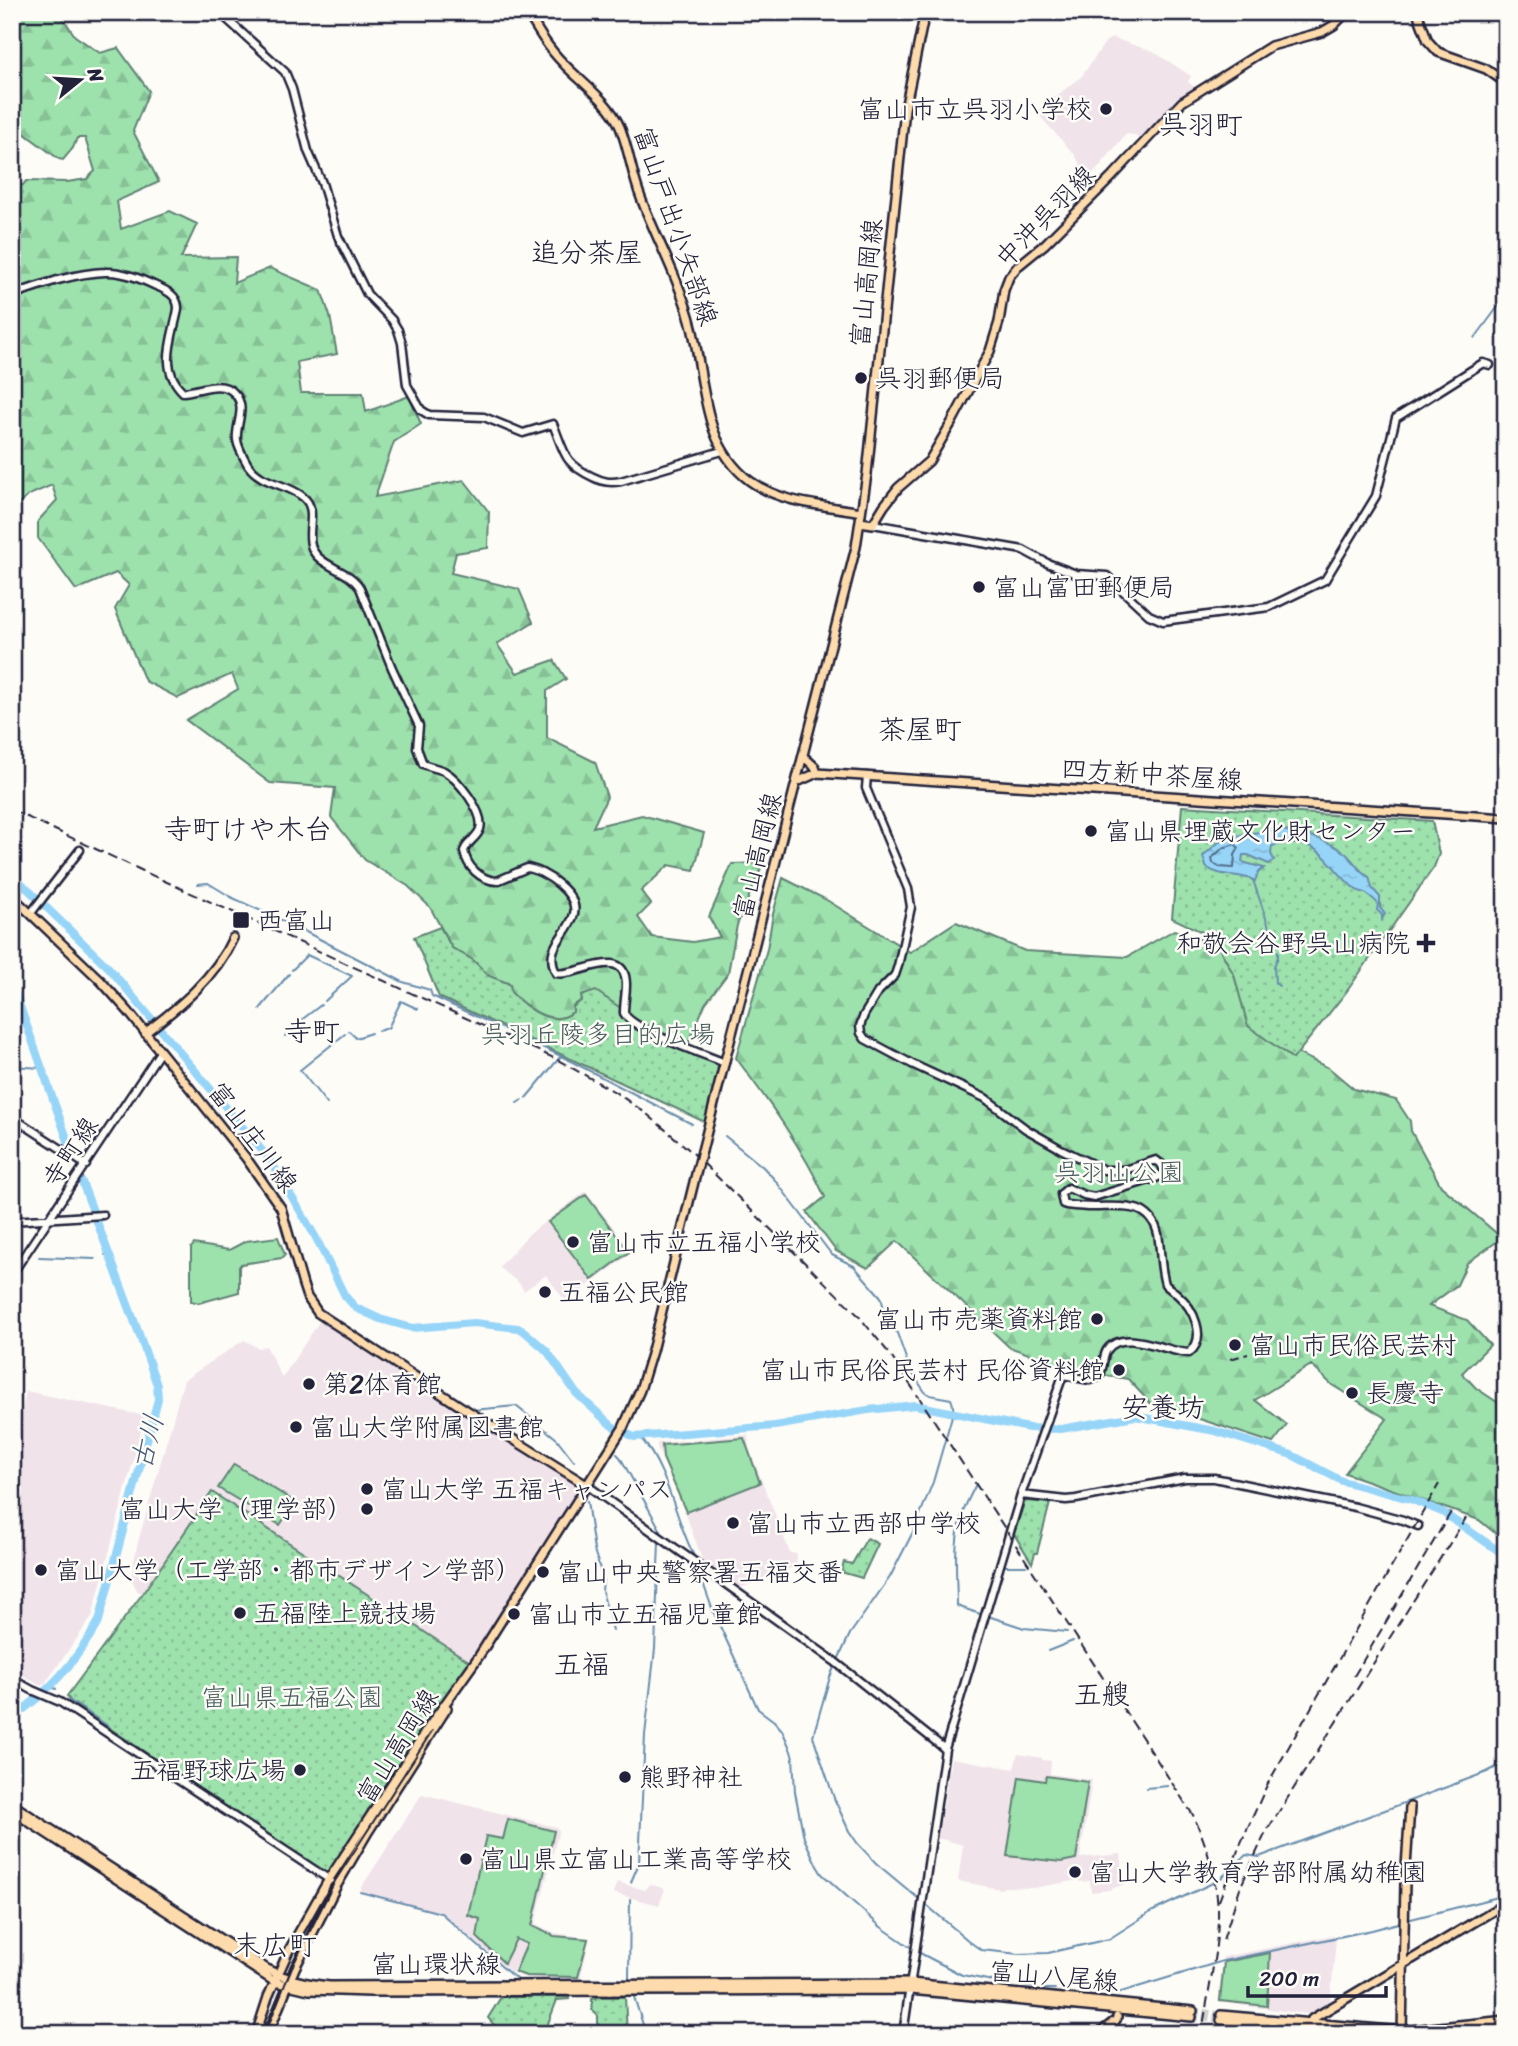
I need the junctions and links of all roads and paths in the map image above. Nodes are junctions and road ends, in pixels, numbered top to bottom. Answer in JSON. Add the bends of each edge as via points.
{"nodes":[{"id":1,"x":219,"y":12,"type":"edge"},
{"id":2,"x":527,"y":12,"type":"edge"},
{"id":3,"x":925,"y":12,"type":"edge"},
{"id":4,"x":1348,"y":12,"type":"edge"},
{"id":5,"x":1417,"y":12,"type":"edge"},
{"id":6,"x":1506,"y":83,"type":"edge"},
{"id":7,"x":12,"y":295,"type":"edge"},
{"id":8,"x":1490,"y":365,"type":"dead end"},
{"id":9,"x":722,"y":451,"type":"junction"},
{"id":10,"x":861,"y":512,"type":"junction"},
{"id":11,"x":860,"y":522,"type":"junction"},
{"id":12,"x":873,"y":524,"type":"junction"},
{"id":13,"x":803,"y":756,"type":"junction"},
{"id":14,"x":817,"y":773,"type":"junction"},
{"id":15,"x":867,"y":776,"type":"junction"},
{"id":16,"x":797,"y":782,"type":"junction"},
{"id":17,"x":1506,"y":818,"type":"edge"},
{"id":18,"x":80,"y":850,"type":"dead end"},
{"id":19,"x":12,"y":896,"type":"edge"},
{"id":20,"x":33,"y":909,"type":"junction"},
{"id":21,"x":233,"y":939,"type":"dead end"},
{"id":22,"x":145,"y":1033,"type":"junction"},
{"id":23,"x":160,"y":1052,"type":"junction"},
{"id":24,"x":725,"y":1063,"type":"junction"},
{"id":25,"x":12,"y":1117,"type":"edge"},
{"id":26,"x":86,"y":1165,"type":"junction"},
{"id":27,"x":103,"y":1215,"type":"dead end"},
{"id":28,"x":49,"y":1219,"type":"junction"},
{"id":29,"x":12,"y":1221,"type":"edge"},
{"id":30,"x":12,"y":1274,"type":"edge"},
{"id":31,"x":588,"y":1486,"type":"junction"},
{"id":32,"x":1021,"y":1495,"type":"junction"},
{"id":33,"x":1418,"y":1526,"type":"dead end"},
{"id":34,"x":12,"y":1679,"type":"edge"},
{"id":35,"x":457,"y":1689,"type":"junction"},
{"id":36,"x":945,"y":1749,"type":"junction"},
{"id":37,"x":12,"y":1804,"type":"edge"},
{"id":38,"x":1410,"y":1807,"type":"dead end"},
{"id":39,"x":12,"y":1811,"type":"edge"},
{"id":40,"x":329,"y":1879,"type":"junction"},
{"id":41,"x":337,"y":1885,"type":"junction"},
{"id":42,"x":1506,"y":1903,"type":"edge"},
{"id":43,"x":1403,"y":1964,"type":"junction"},
{"id":44,"x":276,"y":1979,"type":"junction"},
{"id":45,"x":290,"y":1983,"type":"junction"},
{"id":46,"x":910,"y":1987,"type":"junction"},
{"id":47,"x":1193,"y":2014,"type":"tunnel mouth"},
{"id":48,"x":1117,"y":2017,"type":"dead end"},
{"id":49,"x":1312,"y":2019,"type":"dead end"},
{"id":50,"x":1506,"y":2020,"type":"edge"},
{"id":51,"x":1506,"y":2026,"type":"edge"},
{"id":52,"x":1402,"y":2032,"type":"edge"},
{"id":53,"x":256,"y":2034,"type":"edge"},
{"id":54,"x":268,"y":2034,"type":"edge"},
{"id":55,"x":903,"y":2034,"type":"edge"},
{"id":56,"x":1098,"y":2034,"type":"edge"},
{"id":57,"x":1357,"y":2034,"type":"edge"},
{"id":58,"x":1440,"y":2034,"type":"edge"}],
"edges":[{"from":1,"to":9,"type":"street","via":[[285,72],[338,236],[367,294],[398,330],[407,385],[421,410],[429,415],[484,417],[523,432],[553,425],[570,464],[604,482]]},
{"from":2,"to":9,"type":"main road","name":"富山戸出小矢部線","via":[[543,40],[620,126],[640,195],[677,277],[709,419]]},
{"from":3,"to":10,"type":"main road","name":"富山高岡線","via":[[905,109]]},
{"from":4,"to":12,"type":"main road","name":"中沖呉羽線","via":[[1322,32],[1271,46],[1182,102],[1111,178],[1018,266],[1004,290],[990,351],[947,432],[929,461],[898,488]]},
{"from":5,"to":6,"type":"main road","via":[[1428,41],[1438,52],[1486,69]]},
{"from":7,"to":24,"type":"street","via":[[106,271],[141,279],[174,297],[178,310],[168,362],[172,379],[183,392],[216,386],[236,395],[241,409],[237,439],[249,466],[309,503],[312,549],[360,588],[419,726],[417,748],[423,764],[459,783],[480,818],[478,834],[465,846],[469,865],[492,881],[527,868],[548,875],[568,895],[575,912],[552,954],[556,973],[609,962],[615,965],[625,977],[624,1013],[630,1021]]},
{"from":8,"to":12,"type":"street","via":[[1483,363],[1396,418],[1376,496],[1325,580],[1269,607],[1163,621],[1149,615],[1107,576],[1076,574],[1023,550]]},
{"from":9,"to":10,"type":"main road","name":"富山戸出小矢部線","via":[[748,479],[776,495]]},
{"from":10,"to":11,"type":"main road","name":"富山高岡線"},
{"from":11,"to":12,"type":"main road"},
{"from":11,"to":13,"type":"main road","name":"富山高岡線"},
{"from":13,"to":14,"type":"main road"},
{"from":13,"to":16,"type":"main road","name":"富山高岡線"},
{"from":14,"to":15,"type":"main road","name":"四方新中茶屋線"},
{"from":14,"to":16,"type":"main road","name":"四方新中茶屋線"},
{"from":15,"to":17,"type":"main road","name":"四方新中茶屋線"},
{"from":15,"to":32,"type":"street","via":[[866,788],[908,889],[911,907],[895,975],[873,999],[860,1026],[865,1039],[985,1098],[1026,1129],[1104,1170],[1125,1170],[1156,1160],[1164,1170],[1161,1177],[1101,1195],[1084,1195],[1068,1188],[1061,1198],[1066,1205],[1118,1206],[1143,1210],[1150,1217],[1165,1284],[1192,1312],[1199,1336],[1194,1349],[1189,1353],[1127,1341],[1107,1351],[1099,1377],[1063,1376]]},
{"from":16,"to":24,"type":"main road","name":"富山高岡線"},
{"from":18,"to":20,"type":"street"},
{"from":19,"to":20,"type":"main road","name":"富山庄川線"},
{"from":20,"to":22,"type":"main road","name":"富山庄川線"},
{"from":21,"to":22,"type":"main road","via":[[210,975]]},
{"from":22,"to":23,"type":"main road","name":"富山庄川線"},
{"from":23,"to":26,"type":"street","name":"寺町線"},
{"from":23,"to":31,"type":"main road","name":"富山庄川線","via":[[277,1202],[307,1297],[318,1313]]},
{"from":24,"to":31,"type":"main road","name":"富山高岡線","bridge":true,"via":[[640,1390]]},
{"from":25,"to":26,"type":"street"},
{"from":26,"to":28,"type":"street","name":"寺町線"},
{"from":27,"to":28,"type":"street"},
{"from":28,"to":29,"type":"street"},
{"from":28,"to":30,"type":"street","name":"寺町線"},
{"from":31,"to":35,"type":"main road","name":"富山高岡線"},
{"from":31,"to":36,"type":"street","via":[[836,1663]]},
{"from":32,"to":33,"type":"street","via":[[1066,1500],[1185,1478],[1214,1478],[1355,1507]]},
{"from":32,"to":36,"type":"street"},
{"from":34,"to":40,"type":"street","via":[[55,1700]]},
{"from":35,"to":40,"type":"main road","name":"富山高岡線"},
{"from":35,"to":41,"type":"main road","name":"富山高岡線"},
{"from":36,"to":46,"type":"street"},
{"from":37,"to":44,"type":"main road","name":"富山環状線"},
{"from":38,"to":43,"type":"main road"},
{"from":39,"to":44,"type":"main road","name":"富山環状線"},
{"from":40,"to":41,"type":"street"},
{"from":40,"to":44,"type":"main road","name":"富山高岡線"},
{"from":41,"to":45,"type":"main road","name":"富山高岡線"},
{"from":42,"to":43,"type":"main road"},
{"from":43,"to":49,"type":"main road"},
{"from":43,"to":52,"type":"main road"},
{"from":44,"to":45,"type":"main road","name":"富山環状線"},
{"from":44,"to":53,"type":"main road","name":"富山高岡線"},
{"from":45,"to":46,"type":"main road","name":"富山環状線","via":[[324,1992]]},
{"from":45,"to":54,"type":"main road","name":"富山高岡線"},
{"from":46,"to":47,"type":"main road","name":"富山八尾線"},
{"from":46,"to":55,"type":"street"},
{"from":48,"to":56,"type":"main road","name":"富山八尾線"},
{"from":50,"to":52,"type":"main road"},
{"from":51,"to":58,"type":"main road"},
{"from":52,"to":57,"type":"main road","via":[[1221,2018]]}]}
